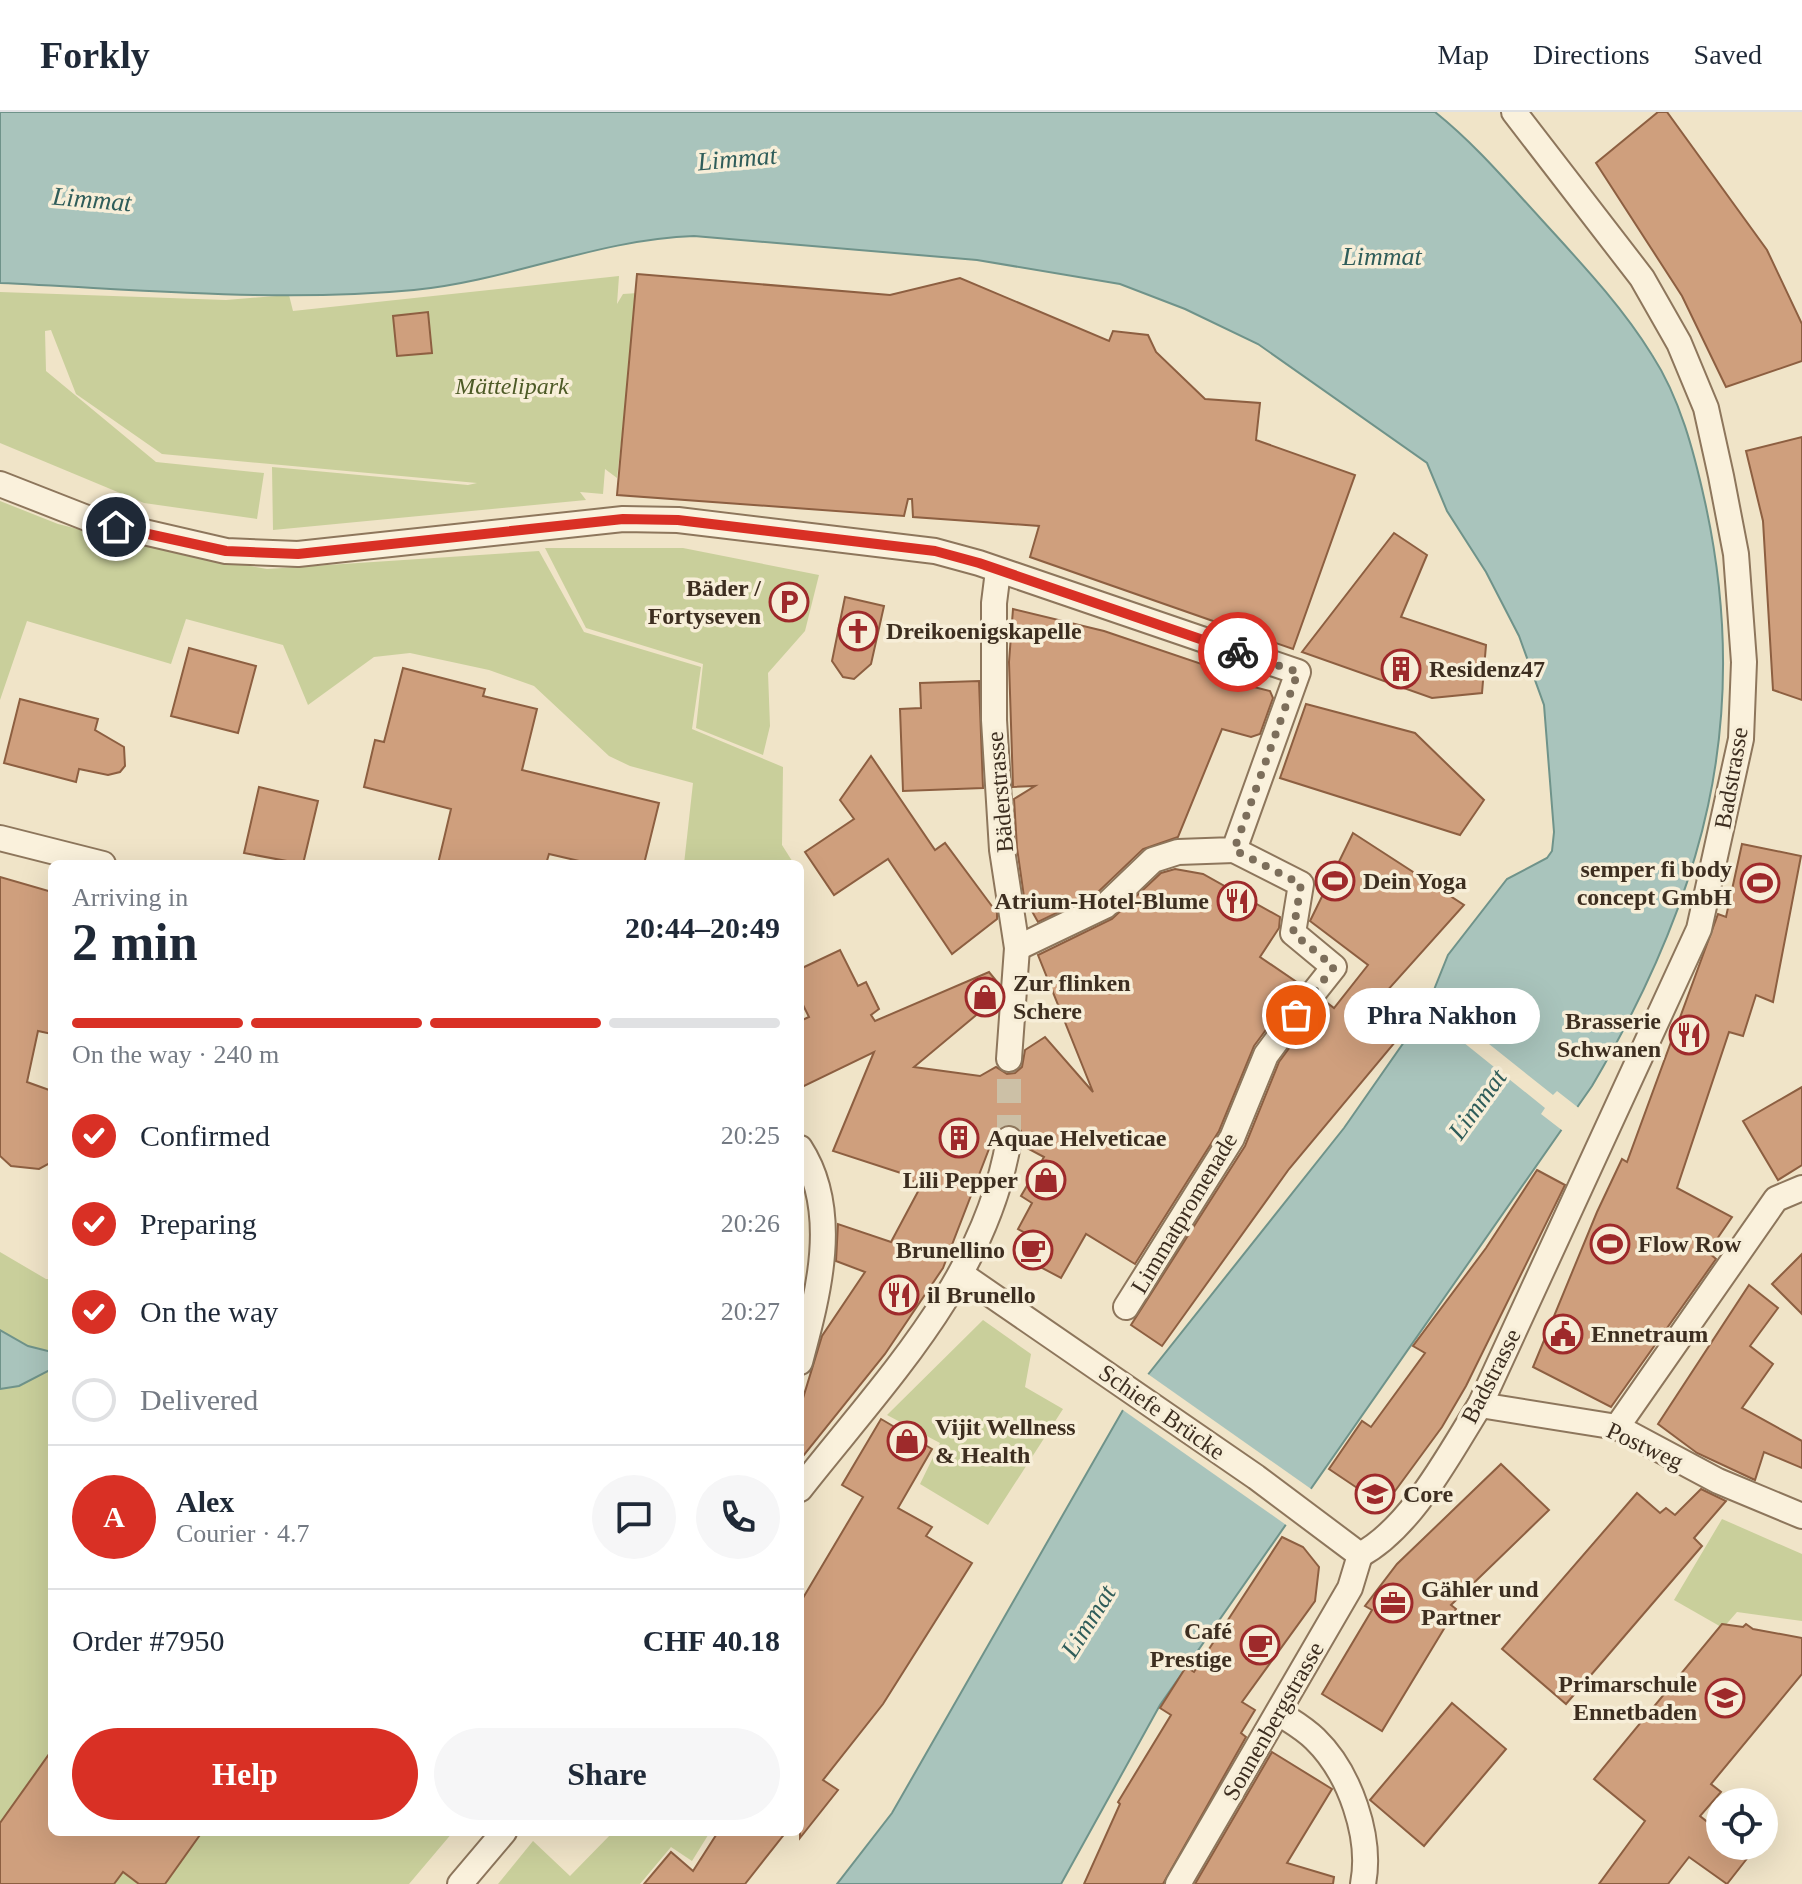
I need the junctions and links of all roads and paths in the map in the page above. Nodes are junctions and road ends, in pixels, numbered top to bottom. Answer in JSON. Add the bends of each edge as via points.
{"nodes":[{"id":1,"x":1514,"y":112,"type":"edge"},
{"id":2,"x":0,"y":484,"type":"edge"},
{"id":3,"x":998,"y":571,"type":"junction"},
{"id":4,"x":0,"y":838,"type":"edge"},
{"id":5,"x":1234,"y":850,"type":"junction"},
{"id":6,"x":87,"y":860,"type":"edge"},
{"id":7,"x":1017,"y":948,"type":"junction"},
{"id":8,"x":1009,"y":1059,"type":"tunnel mouth"},
{"id":9,"x":1009,"y":1139,"type":"tunnel mouth"},
{"id":10,"x":806,"y":1158,"type":"edge"},
{"id":11,"x":1802,"y":1188,"type":"edge"},
{"id":12,"x":961,"y":1274,"type":"junction"},
{"id":13,"x":1126,"y":1307,"type":"dead end"},
{"id":14,"x":804,"y":1347,"type":"edge"},
{"id":15,"x":1480,"y":1405,"type":"junction"},
{"id":16,"x":1617,"y":1427,"type":"junction"},
{"id":17,"x":804,"y":1480,"type":"edge"},
{"id":18,"x":1802,"y":1516,"type":"edge"},
{"id":19,"x":1360,"y":1555,"type":"junction"},
{"id":20,"x":1279,"y":1713,"type":"junction"},
{"id":21,"x":501,"y":1836,"type":"edge"},
{"id":22,"x":460,"y":1884,"type":"edge"},
{"id":23,"x":1178,"y":1884,"type":"edge"},
{"id":24,"x":1363,"y":1884,"type":"edge"}],
"edges":[{"from":1,"to":15,"type":"street","name":"Badstrasse","via":[[1642,278],[1679,343],[1706,408],[1724,492],[1736,554],[1744,662],[1741,739],[1699,929]]},
{"from":2,"to":3,"type":"street","via":[[92,520],[226,551],[298,554],[623,519],[665,520],[935,551]]},
{"from":3,"to":5,"type":"street","via":[[1298,672]]},
{"from":3,"to":7,"type":"street","name":"Bäderstrasse","via":[[994,720],[1002,850]]},
{"from":4,"to":6,"type":"street"},
{"from":5,"to":7,"type":"street","via":[[1178,852],[1153,860],[1105,906]]},
{"from":5,"to":13,"type":"street","name":"Limmatpromenade","via":[[1301,884],[1293,933],[1334,967],[1266,1055],[1232,1138]]},
{"from":7,"to":8,"type":"street","name":"Bäderstrasse"},
{"from":9,"to":12,"type":"street","via":[[1004,1169]]},
{"from":10,"to":14,"type":"street","via":[[822,1231],[818,1296]]},
{"from":11,"to":16,"type":"street","via":[[1776,1199]]},
{"from":12,"to":17,"type":"street","via":[[919,1343]]},
{"from":12,"to":19,"type":"street","name":"Schiefe Brücke"},
{"from":15,"to":16,"type":"street","name":"Postweg"},
{"from":15,"to":19,"type":"street","name":"Badstrasse","via":[[1438,1473],[1382,1543]]},
{"from":16,"to":18,"type":"street","name":"Postweg","via":[[1718,1481]]},
{"from":19,"to":20,"type":"street","name":"Sonnenbergstrasse","via":[[1350,1588]]},
{"from":20,"to":23,"type":"street","name":"Sonnenbergstrasse"},
{"from":20,"to":24,"type":"street","via":[[1315,1739],[1345,1787],[1367,1849]]},
{"from":21,"to":22,"type":"street"}]}
